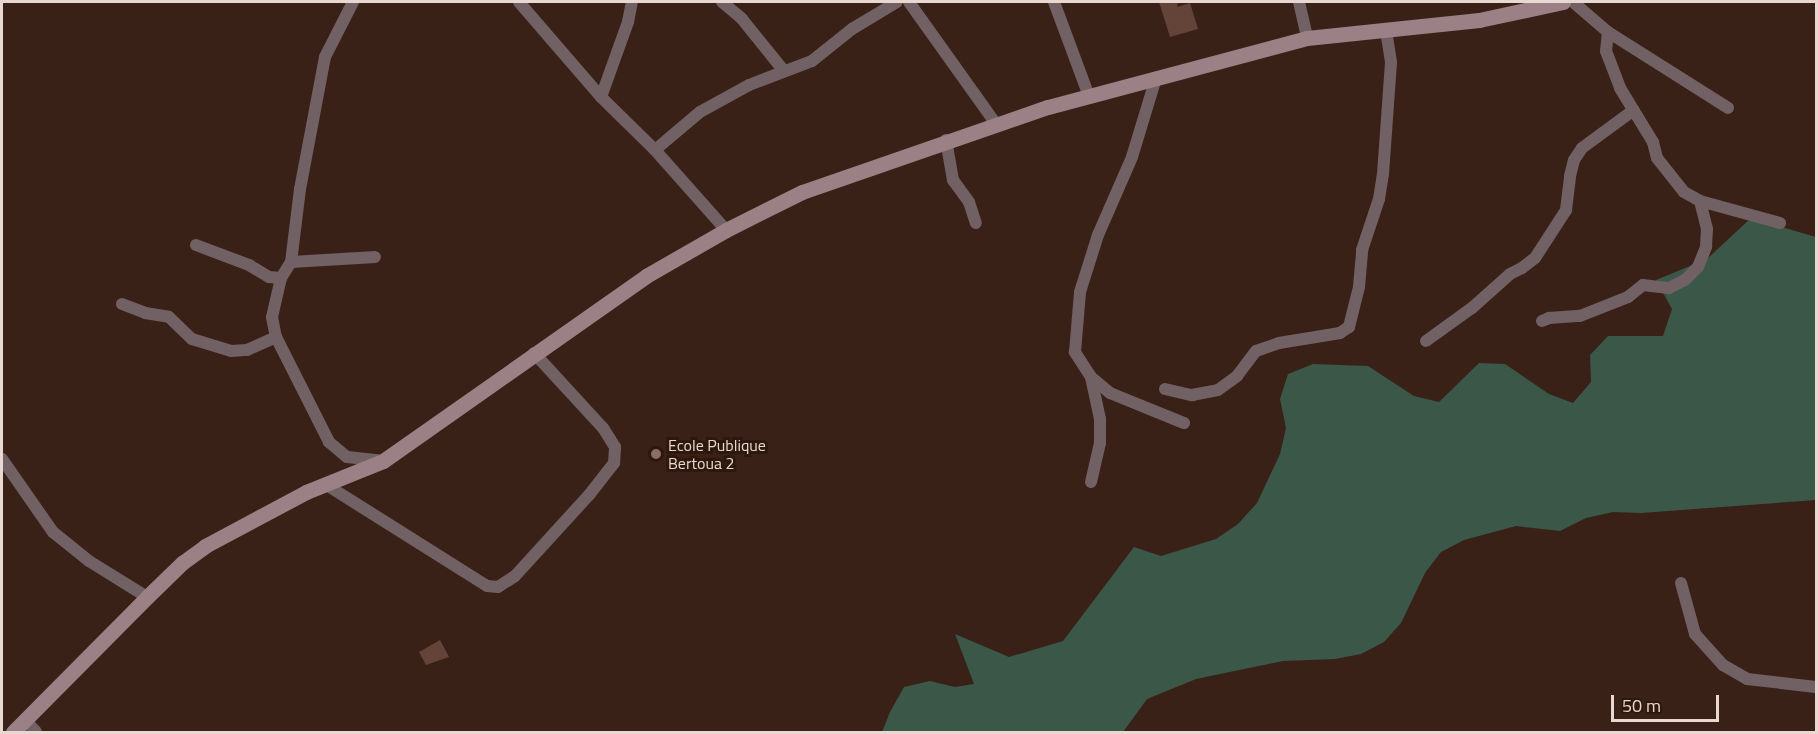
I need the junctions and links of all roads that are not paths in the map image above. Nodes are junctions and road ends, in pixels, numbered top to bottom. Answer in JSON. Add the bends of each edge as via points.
{"nodes":[{"id":1,"x":353,"y":2,"type":"edge"},
{"id":2,"x":519,"y":2,"type":"edge"},
{"id":3,"x":632,"y":2,"type":"edge"},
{"id":4,"x":722,"y":2,"type":"edge"},
{"id":5,"x":897,"y":2,"type":"edge"},
{"id":6,"x":909,"y":2,"type":"edge"},
{"id":7,"x":1054,"y":2,"type":"edge"},
{"id":8,"x":1299,"y":2,"type":"edge"},
{"id":9,"x":1563,"y":2,"type":"edge"},
{"id":10,"x":1573,"y":2,"type":"edge"},
{"id":11,"x":1386,"y":32,"type":"junction"},
{"id":12,"x":1608,"y":32,"type":"junction"},
{"id":13,"x":1307,"y":38,"type":"junction"},
{"id":14,"x":784,"y":71,"type":"junction"},
{"id":15,"x":1156,"y":78,"type":"junction"},
{"id":16,"x":1089,"y":96,"type":"junction"},
{"id":17,"x":601,"y":97,"type":"junction"},
{"id":18,"x":1728,"y":108,"type":"dead end"},
{"id":19,"x":1634,"y":110,"type":"junction"},
{"id":20,"x":996,"y":124,"type":"junction"},
{"id":21,"x":946,"y":140,"type":"junction"},
{"id":22,"x":655,"y":150,"type":"junction"},
{"id":23,"x":1700,"y":201,"type":"junction"},
{"id":24,"x":976,"y":223,"type":"dead end"},
{"id":25,"x":1780,"y":223,"type":"dead end"},
{"id":26,"x":726,"y":231,"type":"junction"},
{"id":27,"x":196,"y":245,"type":"dead end"},
{"id":28,"x":375,"y":257,"type":"dead end"},
{"id":29,"x":291,"y":262,"type":"junction"},
{"id":30,"x":281,"y":278,"type":"junction"},
{"id":31,"x":122,"y":304,"type":"dead end"},
{"id":32,"x":1542,"y":321,"type":"dead end"},
{"id":33,"x":276,"y":337,"type":"junction"},
{"id":34,"x":1426,"y":341,"type":"dead end"},
{"id":35,"x":534,"y":353,"type":"junction"},
{"id":36,"x":1091,"y":377,"type":"junction"},
{"id":37,"x":1165,"y":389,"type":"dead end"},
{"id":38,"x":1185,"y":423,"type":"dead end"},
{"id":39,"x":2,"y":459,"type":"edge"},
{"id":40,"x":383,"y":460,"type":"junction"},
{"id":41,"x":1091,"y":482,"type":"dead end"},
{"id":42,"x":325,"y":484,"type":"junction"},
{"id":43,"x":1681,"y":583,"type":"dead end"},
{"id":44,"x":147,"y":597,"type":"junction"},
{"id":45,"x":1816,"y":687,"type":"edge"},
{"id":46,"x":25,"y":720,"type":"junction"},
{"id":47,"x":13,"y":732,"type":"edge"},
{"id":48,"x":36,"y":732,"type":"edge"}],
"edges":[{"from":1,"to":29,"type":"street","via":[[325,57],[300,189]]},
{"from":2,"to":17,"type":"street"},
{"from":3,"to":17,"type":"street"},
{"from":4,"to":14,"type":"street","via":[[742,19]]},
{"from":5,"to":14,"type":"street","via":[[852,29],[812,61]]},
{"from":6,"to":20,"type":"street"},
{"from":7,"to":16,"type":"street"},
{"from":8,"to":13,"type":"street"},
{"from":9,"to":11,"type":"street","via":[[1479,20]]},
{"from":10,"to":12,"type":"street"},
{"from":11,"to":13,"type":"street"},
{"from":11,"to":37,"type":"street","via":[[1392,62],[1383,174],[1362,250],[1359,287],[1349,327],[1340,333],[1256,351],[1237,376],[1218,390],[1192,395]]},
{"from":12,"to":18,"type":"street"},
{"from":12,"to":19,"type":"street","via":[[1606,51],[1620,88]]},
{"from":13,"to":15,"type":"street"},
{"from":14,"to":22,"type":"street","via":[[700,112]]},
{"from":15,"to":16,"type":"street"},
{"from":15,"to":36,"type":"street","via":[[1132,157],[1098,235],[1080,292],[1075,352]]},
{"from":16,"to":20,"type":"street"},
{"from":17,"to":22,"type":"street"},
{"from":19,"to":23,"type":"street","via":[[1653,142],[1657,158],[1684,192]]},
{"from":19,"to":34,"type":"street","via":[[1582,148],[1574,160],[1566,210],[1535,258]]},
{"from":20,"to":21,"type":"street"},
{"from":21,"to":24,"type":"street","via":[[953,180],[969,202]]},
{"from":21,"to":26,"type":"street","via":[[802,192]]},
{"from":22,"to":26,"type":"street"},
{"from":23,"to":25,"type":"street"},
{"from":23,"to":32,"type":"street","via":[[1707,229],[1706,247],[1698,267],[1685,280],[1669,288],[1643,285],[1628,297],[1580,316]]},
{"from":26,"to":35,"type":"street","via":[[646,276]]},
{"from":27,"to":30,"type":"street","via":[[269,277]]},
{"from":28,"to":29,"type":"street"},
{"from":29,"to":30,"type":"street"},
{"from":30,"to":33,"type":"street","via":[[272,317]]},
{"from":31,"to":33,"type":"street","via":[[169,317],[192,339],[231,351],[247,350]]},
{"from":33,"to":40,"type":"street","via":[[329,442],[356,460]]},
{"from":35,"to":40,"type":"street"},
{"from":35,"to":42,"type":"street","via":[[612,438],[614,463],[506,582],[498,587],[487,586]]},
{"from":36,"to":38,"type":"street","via":[[1110,393]]},
{"from":36,"to":41,"type":"street","via":[[1100,419],[1100,443]]},
{"from":39,"to":44,"type":"street","via":[[53,532],[89,561]]},
{"from":40,"to":42,"type":"street"},
{"from":42,"to":44,"type":"street","via":[[205,546]]},
{"from":43,"to":45,"type":"street","via":[[1695,634],[1723,665],[1747,679]]},
{"from":44,"to":46,"type":"street"},
{"from":46,"to":47,"type":"street"},
{"from":46,"to":48,"type":"street"}]}
